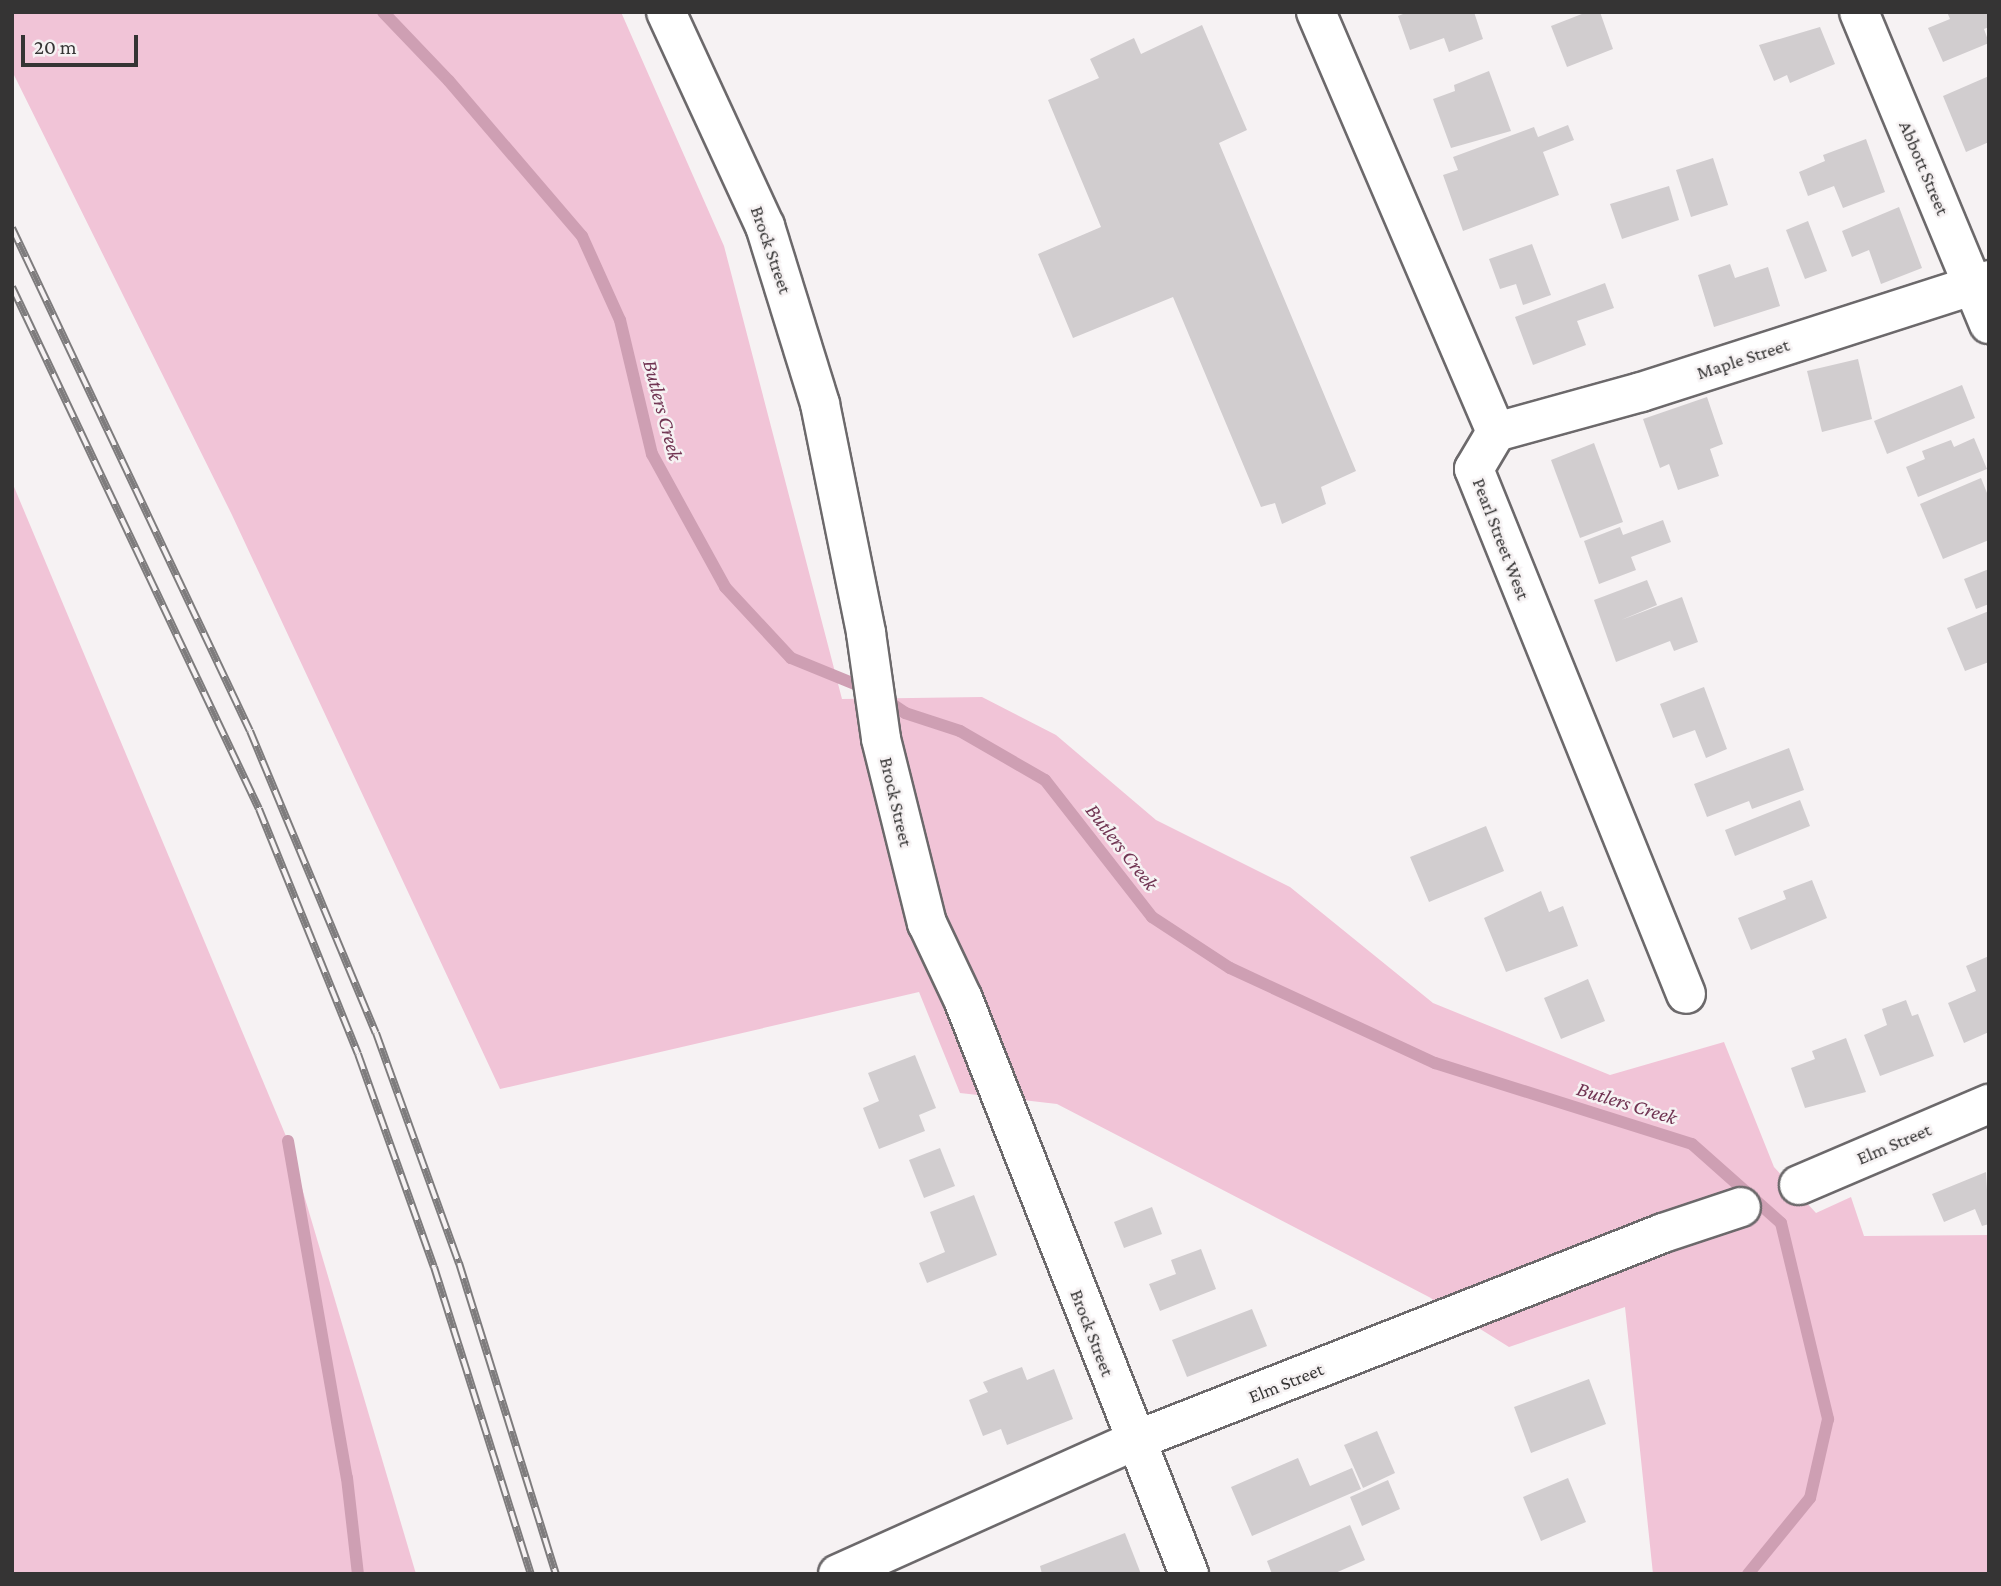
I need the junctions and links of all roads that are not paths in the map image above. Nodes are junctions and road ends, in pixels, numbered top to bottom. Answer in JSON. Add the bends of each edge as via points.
{"nodes":[{"id":1,"x":666,"y":12,"type":"edge"},
{"id":2,"x":1316,"y":12,"type":"edge"},
{"id":3,"x":1859,"y":12,"type":"edge"},
{"id":4,"x":1982,"y":282,"type":"edge"},
{"id":5,"x":1989,"y":324,"type":"edge"},
{"id":6,"x":1496,"y":432,"type":"junction"},
{"id":7,"x":1686,"y":994,"type":"dead end"},
{"id":8,"x":1989,"y":1104,"type":"edge"},
{"id":9,"x":1799,"y":1185,"type":"dead end"},
{"id":10,"x":1741,"y":1207,"type":"dead end"},
{"id":11,"x":1134,"y":1441,"type":"junction"},
{"id":12,"x":838,"y":1574,"type":"edge"},
{"id":13,"x":1189,"y":1574,"type":"edge"}],
"edges":[{"from":1,"to":11,"type":"street","name":"Brock Street","via":[[765,226],[820,404],[866,633],[881,739],[927,923],[963,999]]},
{"from":2,"to":6,"type":"street"},
{"from":3,"to":4,"type":"street","name":"Abbott Street"},
{"from":4,"to":5,"type":"street","name":"Abbott Street"},
{"from":4,"to":6,"type":"street","name":"Maple Street","via":[[1641,392]]},
{"from":6,"to":7,"type":"street","name":"Pearl Street West","via":[[1474,469]]},
{"from":8,"to":9,"type":"street","name":"Elm Street"},
{"from":10,"to":11,"type":"street","name":"Elm Street","via":[[1663,1233]]},
{"from":11,"to":12,"type":"street","name":"Elm Street"},
{"from":11,"to":13,"type":"street","name":"Brock Street"}]}
